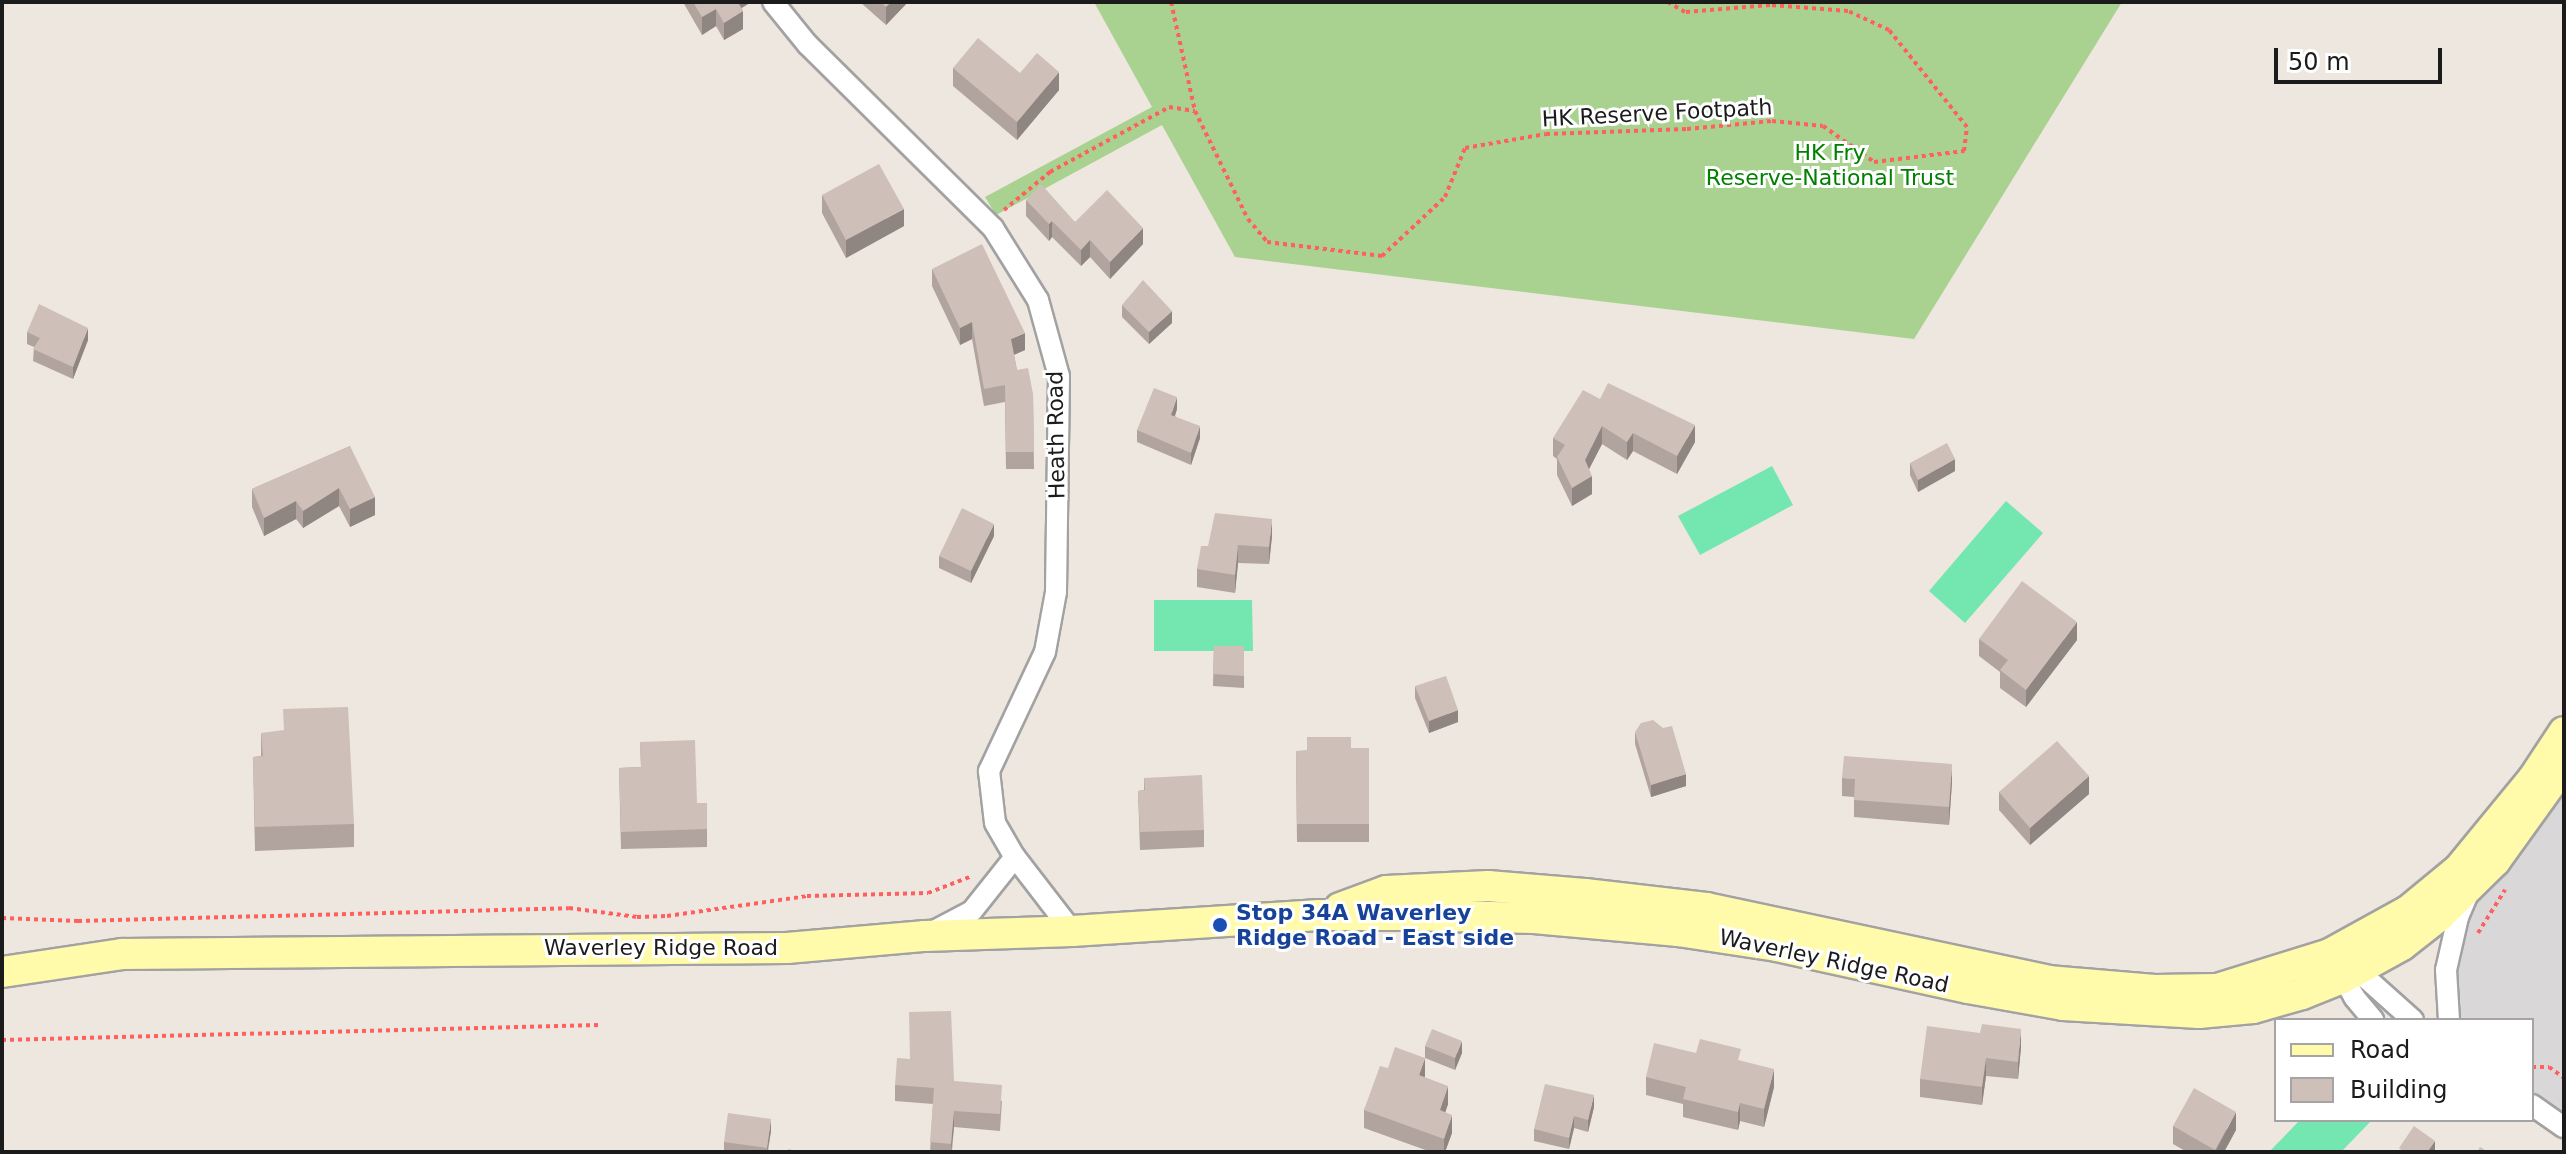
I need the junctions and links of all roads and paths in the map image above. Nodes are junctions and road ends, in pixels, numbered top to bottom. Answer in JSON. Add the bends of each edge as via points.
{"nodes":[{"id":1,"x":773,"y":2,"type":"edge"},
{"id":2,"x":1171,"y":2,"type":"edge"},
{"id":3,"x":1668,"y":2,"type":"edge"},
{"id":4,"x":1195,"y":111,"type":"junction"},
{"id":5,"x":995,"y":217,"type":"dead end"},
{"id":6,"x":2564,"y":732,"type":"edge"},
{"id":7,"x":2564,"y":765,"type":"edge"},
{"id":8,"x":1015,"y":857,"type":"junction"},
{"id":9,"x":975,"y":875,"type":"dead end"},
{"id":10,"x":2472,"y":885,"type":"junction"},
{"id":11,"x":2,"y":918,"type":"edge"},
{"id":12,"x":1072,"y":931,"type":"junction"},
{"id":13,"x":925,"y":936,"type":"junction"},
{"id":14,"x":2343,"y":962,"type":"junction"},
{"id":15,"x":2,"y":972,"type":"edge"},
{"id":16,"x":2372,"y":1018,"type":"edge"},
{"id":17,"x":2411,"y":1018,"type":"edge"},
{"id":18,"x":2449,"y":1018,"type":"edge"},
{"id":19,"x":599,"y":1025,"type":"dead end"},
{"id":20,"x":2,"y":1040,"type":"edge"},
{"id":21,"x":2534,"y":1067,"type":"edge"},
{"id":22,"x":2564,"y":1078,"type":"edge"},
{"id":23,"x":2534,"y":1106,"type":"edge"},
{"id":24,"x":2533,"y":1122,"type":"edge"},
{"id":25,"x":2564,"y":1127,"type":"edge"},
{"id":26,"x":2564,"y":1137,"type":"edge"}],
"edges":[{"from":1,"to":8,"type":"street","name":"Heath Road","via":[[808,45],[993,228],[1038,300],[1059,376],[1056,592],[1045,652],[989,771],[995,823]]},
{"from":2,"to":4,"type":"path","name":"HK Reserve Footpath"},
{"from":3,"to":4,"type":"path","name":"HK Reserve Footpath","via":[[1685,12],[1770,5],[1848,11],[1889,30],[1967,127],[1964,151],[1874,162],[1823,126],[1772,121],[1546,134],[1465,148],[1445,197],[1382,256],[1267,242],[1248,219]]},
{"from":4,"to":5,"type":"path","via":[[1169,107],[1050,172]]},
{"from":6,"to":14,"type":"main road","name":"Waverley Ridge Road","via":[[2459,869]]},
{"from":7,"to":10,"type":"main road","name":"Waverley Ridge Road"},
{"from":8,"to":12,"type":"street","name":"Heath Road"},
{"from":8,"to":13,"type":"street","via":[[972,911]]},
{"from":9,"to":11,"type":"path","via":[[928,893],[807,896],[667,916],[569,908],[78,921]]},
{"from":10,"to":14,"type":"main road","name":"Waverley Ridge Road","via":[[2402,945]]},
{"from":10,"to":18,"type":"street","name":"Waverley Ridge Road","via":[[2458,917],[2446,970]]},
{"from":12,"to":13,"type":"main road","name":"Waverley Ridge Road"},
{"from":12,"to":14,"type":"main road","name":"Waverley Ridge Road","via":[[1319,915],[1534,918],[1777,946],[1968,988],[2142,1012],[2253,1008]]},
{"from":13,"to":15,"type":"main road","name":"Waverley Ridge Road","via":[[787,948],[122,954]]},
{"from":14,"to":16,"type":"street"},
{"from":14,"to":17,"type":"street"},
{"from":19,"to":20,"type":"path"},
{"from":21,"to":22,"type":"path","via":[[2549,1067]]},
{"from":23,"to":25,"type":"street"},
{"from":24,"to":26,"type":"street"}]}
